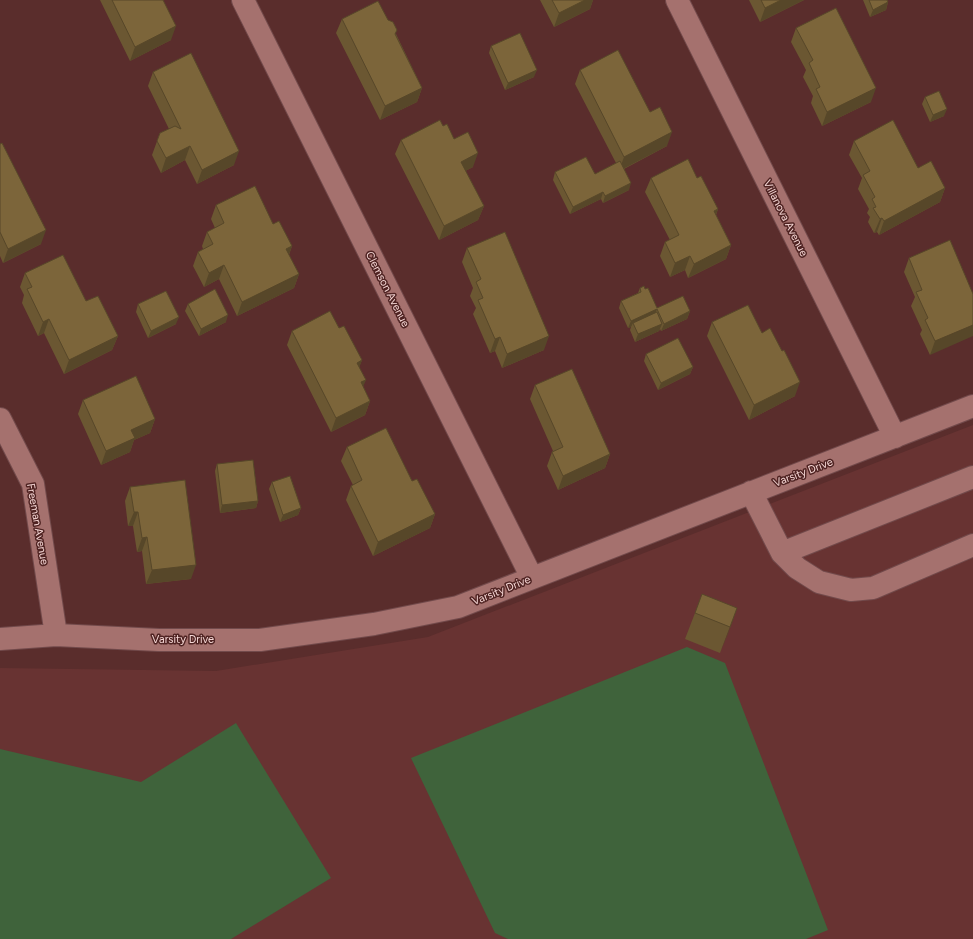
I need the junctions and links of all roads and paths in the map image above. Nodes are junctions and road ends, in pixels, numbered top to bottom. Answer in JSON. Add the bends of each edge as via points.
{"nodes":[{"id":1,"x":243,"y":0,"type":"edge"},
{"id":2,"x":677,"y":0,"type":"edge"},
{"id":3,"x":973,"y":406,"type":"edge"},
{"id":4,"x":0,"y":419,"type":"edge"},
{"id":5,"x":895,"y":437,"type":"junction"},
{"id":6,"x":973,"y":477,"type":"edge"},
{"id":7,"x":752,"y":492,"type":"junction"},
{"id":8,"x":973,"y":545,"type":"edge"},
{"id":9,"x":782,"y":553,"type":"junction"},
{"id":10,"x":532,"y":578,"type":"junction"},
{"id":11,"x":56,"y":636,"type":"junction"},
{"id":12,"x":0,"y":639,"type":"edge"}],
"edges":[{"from":1,"to":10,"type":"street","name":"Clemson Avenue"},
{"from":2,"to":5,"type":"street","name":"Villanova Avenue"},
{"from":3,"to":5,"type":"street","name":"Varsity Drive"},
{"from":4,"to":11,"type":"street","name":"Freeman Avenue","via":[[33,484]]},
{"from":5,"to":7,"type":"street","name":"Varsity Drive"},
{"from":6,"to":9,"type":"street"},
{"from":7,"to":9,"type":"street"},
{"from":7,"to":10,"type":"street","name":"Varsity Drive"},
{"from":8,"to":9,"type":"street","via":[[873,588],[851,590],[819,582],[797,568]]},
{"from":10,"to":11,"type":"street","name":"Varsity Drive","via":[[458,607],[374,624],[260,640]]},
{"from":11,"to":12,"type":"street","name":"Varsity Drive"}]}
